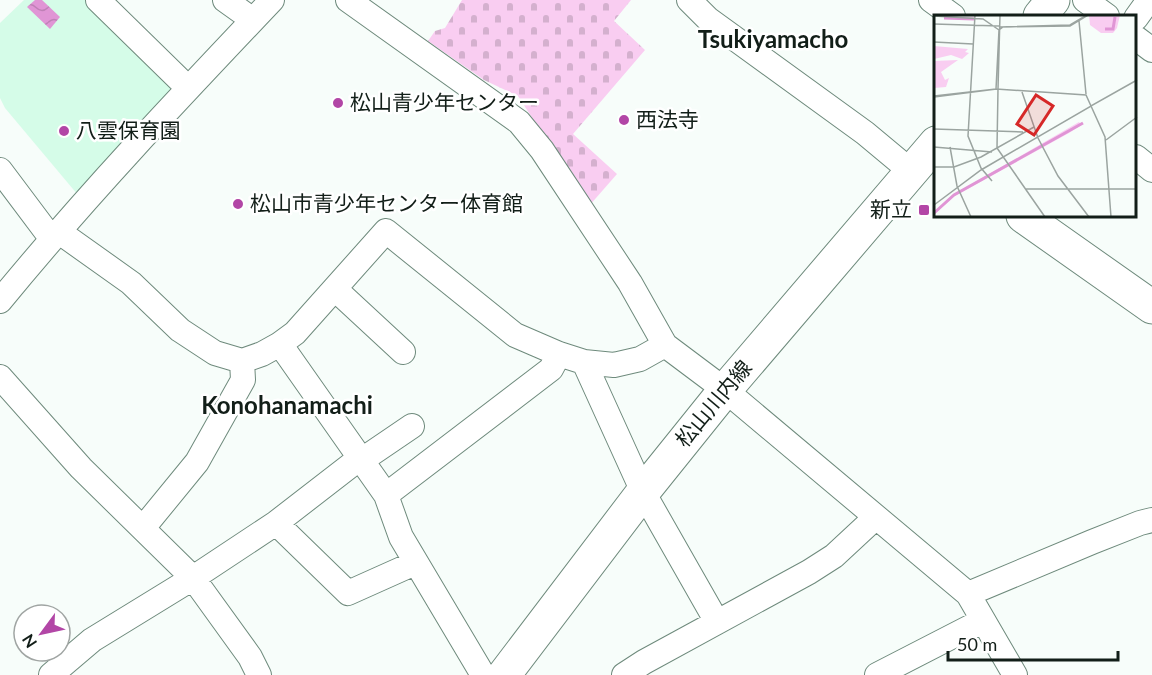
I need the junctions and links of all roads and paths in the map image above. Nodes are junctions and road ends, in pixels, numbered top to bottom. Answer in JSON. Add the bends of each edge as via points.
{"nodes":[{"id":1,"x":98,"y":0,"type":"edge"},
{"id":2,"x":225,"y":0,"type":"edge"},
{"id":3,"x":272,"y":0,"type":"edge"},
{"id":4,"x":349,"y":0,"type":"edge"},
{"id":5,"x":689,"y":0,"type":"edge"},
{"id":6,"x":931,"y":0,"type":"edge"},
{"id":7,"x":1053,"y":0,"type":"edge"},
{"id":8,"x":1085,"y":0,"type":"edge"},
{"id":9,"x":1149,"y":0,"type":"edge"},
{"id":10,"x":952,"y":15,"type":"edge"},
{"id":11,"x":1041,"y":15,"type":"edge"},
{"id":12,"x":1106,"y":15,"type":"edge"},
{"id":13,"x":1137,"y":17,"type":"edge"},
{"id":14,"x":253,"y":20,"type":"junction"},
{"id":15,"x":1137,"y":39,"type":"edge"},
{"id":16,"x":1152,"y":50,"type":"edge"},
{"id":17,"x":188,"y":88,"type":"junction"},
{"id":18,"x":934,"y":148,"type":"edge"},
{"id":19,"x":1137,"y":158,"type":"edge"},
{"id":20,"x":0,"y":170,"type":"edge"},
{"id":21,"x":1152,"y":170,"type":"edge"},
{"id":22,"x":913,"y":173,"type":"junction"},
{"id":23,"x":1026,"y":218,"type":"edge"},
{"id":24,"x":55,"y":234,"type":"junction"},
{"id":25,"x":335,"y":289,"type":"junction"},
{"id":26,"x":0,"y":301,"type":"edge"},
{"id":27,"x":1152,"y":307,"type":"edge"},
{"id":28,"x":280,"y":344,"type":"junction"},
{"id":29,"x":665,"y":345,"type":"junction"},
{"id":30,"x":403,"y":352,"type":"dead end"},
{"id":31,"x":559,"y":354,"type":"junction"},
{"id":32,"x":242,"y":361,"type":"junction"},
{"id":33,"x":584,"y":362,"type":"junction"},
{"id":34,"x":0,"y":377,"type":"edge"},
{"id":35,"x":725,"y":390,"type":"junction"},
{"id":36,"x":412,"y":426,"type":"dead end"},
{"id":37,"x":361,"y":459,"type":"junction"},
{"id":38,"x":643,"y":492,"type":"junction"},
{"id":39,"x":386,"y":495,"type":"junction"},
{"id":40,"x":876,"y":517,"type":"junction"},
{"id":41,"x":1152,"y":520,"type":"edge"},
{"id":42,"x":276,"y":523,"type":"junction"},
{"id":43,"x":143,"y":528,"type":"junction"},
{"id":44,"x":415,"y":562,"type":"junction"},
{"id":45,"x":194,"y":578,"type":"junction"},
{"id":46,"x":968,"y":594,"type":"junction"},
{"id":47,"x":982,"y":621,"type":"junction"},
{"id":48,"x":717,"y":622,"type":"junction"},
{"id":49,"x":51,"y":675,"type":"edge"},
{"id":50,"x":259,"y":675,"type":"edge"},
{"id":51,"x":483,"y":675,"type":"edge"},
{"id":52,"x":504,"y":675,"type":"edge"},
{"id":53,"x":624,"y":675,"type":"edge"},
{"id":54,"x":877,"y":675,"type":"edge"},
{"id":55,"x":1015,"y":675,"type":"edge"}],
"edges":[{"from":1,"to":17,"type":"street"},
{"from":2,"to":14,"type":"street"},
{"from":3,"to":14,"type":"street"},
{"from":4,"to":29,"type":"street","via":[[519,122],[542,150],[630,283]]},
{"from":5,"to":22,"type":"street","via":[[708,19],[865,133]]},
{"from":6,"to":10,"type":"street"},
{"from":7,"to":11,"type":"main road"},
{"from":8,"to":12,"type":"street"},
{"from":9,"to":13,"type":"street"},
{"from":14,"to":17,"type":"street"},
{"from":15,"to":16,"type":"street"},
{"from":17,"to":24,"type":"street"},
{"from":18,"to":22,"type":"main road","name":"松山川内線"},
{"from":19,"to":21,"type":"street"},
{"from":20,"to":24,"type":"street"},
{"from":22,"to":35,"type":"main road","name":"松山川内線"},
{"from":23,"to":27,"type":"main road"},
{"from":24,"to":26,"type":"street"},
{"from":24,"to":32,"type":"street","via":[[131,283],[180,330],[215,353]]},
{"from":25,"to":28,"type":"street"},
{"from":25,"to":30,"type":"street"},
{"from":25,"to":31,"type":"street","via":[[386,231],[515,335]]},
{"from":28,"to":32,"type":"street"},
{"from":28,"to":37,"type":"street"},
{"from":29,"to":33,"type":"street","via":[[640,359],[614,365]]},
{"from":29,"to":35,"type":"street"},
{"from":31,"to":33,"type":"street"},
{"from":31,"to":39,"type":"street","via":[[550,369]]},
{"from":32,"to":43,"type":"street","via":[[243,380],[196,462]]},
{"from":33,"to":38,"type":"street"},
{"from":34,"to":43,"type":"street","via":[[81,468]]},
{"from":35,"to":38,"type":"main road","name":"松山川内線"},
{"from":35,"to":40,"type":"street"},
{"from":36,"to":37,"type":"street"},
{"from":37,"to":39,"type":"street"},
{"from":37,"to":42,"type":"street"},
{"from":38,"to":48,"type":"street"},
{"from":38,"to":52,"type":"main road","name":"松山川内線"},
{"from":39,"to":44,"type":"street"},
{"from":40,"to":46,"type":"street"},
{"from":40,"to":48,"type":"street","via":[[834,556]]},
{"from":41,"to":46,"type":"street"},
{"from":42,"to":44,"type":"street","via":[[348,593]]},
{"from":42,"to":45,"type":"street"},
{"from":43,"to":45,"type":"street"},
{"from":44,"to":51,"type":"street"},
{"from":45,"to":49,"type":"street","via":[[92,640]]},
{"from":45,"to":50,"type":"street"},
{"from":46,"to":47,"type":"street"},
{"from":47,"to":54,"type":"street"},
{"from":47,"to":55,"type":"street"},
{"from":48,"to":53,"type":"street"}]}
